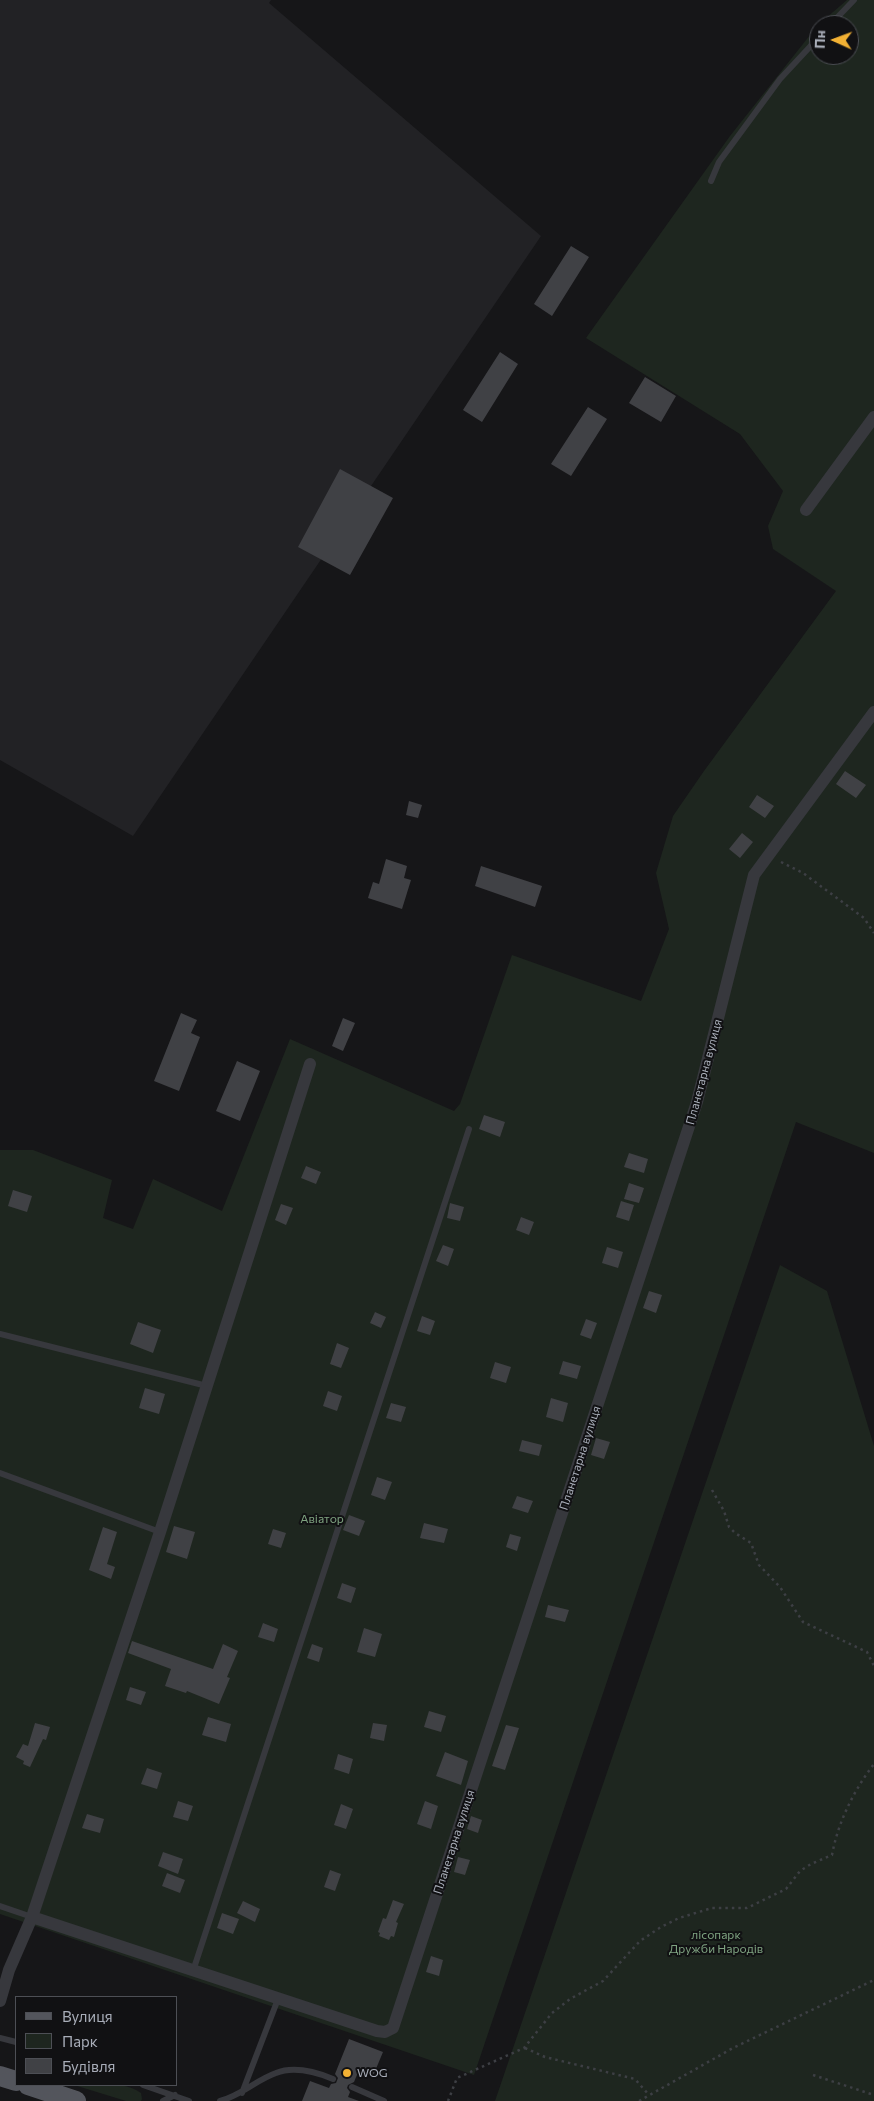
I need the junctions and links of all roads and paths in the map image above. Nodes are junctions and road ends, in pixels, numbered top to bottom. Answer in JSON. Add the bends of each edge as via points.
{"nodes":[{"id":1,"x":854,"y":0,"type":"edge"},
{"id":2,"x":840,"y":15,"type":"edge"},
{"id":3,"x":809,"y":48,"type":"edge"},
{"id":4,"x":711,"y":181,"type":"dead end"},
{"id":5,"x":874,"y":417,"type":"edge"},
{"id":6,"x":806,"y":510,"type":"dead end"},
{"id":7,"x":874,"y":712,"type":"edge"},
{"id":8,"x":772,"y":850,"type":"junction"},
{"id":9,"x":874,"y":933,"type":"edge"},
{"id":10,"x":310,"y":1064,"type":"dead end"},
{"id":11,"x":469,"y":1129,"type":"dead end"},
{"id":12,"x":0,"y":1334,"type":"edge"},
{"id":13,"x":207,"y":1386,"type":"junction"},
{"id":14,"x":0,"y":1473,"type":"edge"},
{"id":15,"x":712,"y":1490,"type":"dead end"},
{"id":16,"x":160,"y":1532,"type":"junction"},
{"id":17,"x":874,"y":1666,"type":"edge"},
{"id":18,"x":874,"y":1764,"type":"edge"},
{"id":19,"x":0,"y":1906,"type":"edge"},
{"id":20,"x":32,"y":1917,"type":"junction"},
{"id":21,"x":193,"y":1971,"type":"junction"},
{"id":22,"x":874,"y":1980,"type":"edge"},
{"id":23,"x":278,"y":1999,"type":"junction"},
{"id":24,"x":0,"y":2001,"type":"edge"},
{"id":25,"x":0,"y":2038,"type":"edge"},
{"id":26,"x":15,"y":2042,"type":"edge"},
{"id":27,"x":524,"y":2048,"type":"junction"},
{"id":28,"x":812,"y":2075,"type":"dead end"},
{"id":29,"x":0,"y":2076,"type":"edge"},
{"id":30,"x":333,"y":2079,"type":"dead end"},
{"id":31,"x":15,"y":2081,"type":"edge"},
{"id":32,"x":31,"y":2086,"type":"edge"},
{"id":33,"x":146,"y":2086,"type":"edge"},
{"id":34,"x":352,"y":2087,"type":"dead end"},
{"id":35,"x":242,"y":2092,"type":"junction"},
{"id":36,"x":175,"y":2095,"type":"junction"},
{"id":37,"x":649,"y":2095,"type":"junction"},
{"id":38,"x":874,"y":2095,"type":"edge"},
{"id":39,"x":76,"y":2101,"type":"edge"},
{"id":40,"x":163,"y":2101,"type":"edge"},
{"id":41,"x":189,"y":2101,"type":"edge"},
{"id":42,"x":220,"y":2101,"type":"edge"},
{"id":43,"x":384,"y":2101,"type":"edge"},
{"id":44,"x":448,"y":2101,"type":"edge"},
{"id":45,"x":639,"y":2101,"type":"edge"}],
"edges":[{"from":1,"to":2,"type":"lane"},
{"from":3,"to":4,"type":"lane","via":[[780,79],[719,162]]},
{"from":5,"to":6,"type":"street"},
{"from":7,"to":8,"type":"street","name":"Планетарна вулиця"},
{"from":8,"to":9,"type":"path","via":[[776,859],[803,873],[864,918]]},
{"from":8,"to":23,"type":"street","name":"Планетарна вулиця","via":[[754,875],[697,1102],[393,2028],[377,2031]]},
{"from":10,"to":13,"type":"street"},
{"from":11,"to":21,"type":"lane"},
{"from":12,"to":13,"type":"lane"},
{"from":13,"to":16,"type":"street"},
{"from":14,"to":16,"type":"lane"},
{"from":15,"to":17,"type":"path","via":[[729,1526],[751,1543],[759,1565],[780,1587],[803,1622],[867,1652]]},
{"from":16,"to":20,"type":"street"},
{"from":18,"to":27,"type":"path","via":[[861,1781],[836,1835],[832,1855],[800,1871],[786,1889],[747,1908],[712,1908],[661,1927],[640,1941],[602,1981],[570,1999],[552,2014]]},
{"from":19,"to":20,"type":"lane"},
{"from":20,"to":21,"type":"street","name":"Планетарна вулиця"},
{"from":20,"to":24,"type":"street","via":[[9,1970]]},
{"from":21,"to":23,"type":"street","name":"Планетарна вулиця"},
{"from":22,"to":37,"type":"path","via":[[733,2048]]},
{"from":23,"to":35,"type":"lane"},
{"from":25,"to":26,"type":"lane"},
{"from":27,"to":37,"type":"path","via":[[545,2057],[635,2079]]},
{"from":27,"to":44,"type":"path","via":[[456,2078]]},
{"from":28,"to":38,"type":"path"},
{"from":29,"to":31,"type":"main road"},
{"from":30,"to":35,"type":"lane","via":[[316,2072],[276,2072]]},
{"from":32,"to":39,"type":"main road"},
{"from":33,"to":36,"type":"lane"},
{"from":34,"to":43,"type":"lane"},
{"from":35,"to":42,"type":"lane"},
{"from":36,"to":40,"type":"lane"},
{"from":36,"to":41,"type":"lane"},
{"from":37,"to":45,"type":"path"}]}
